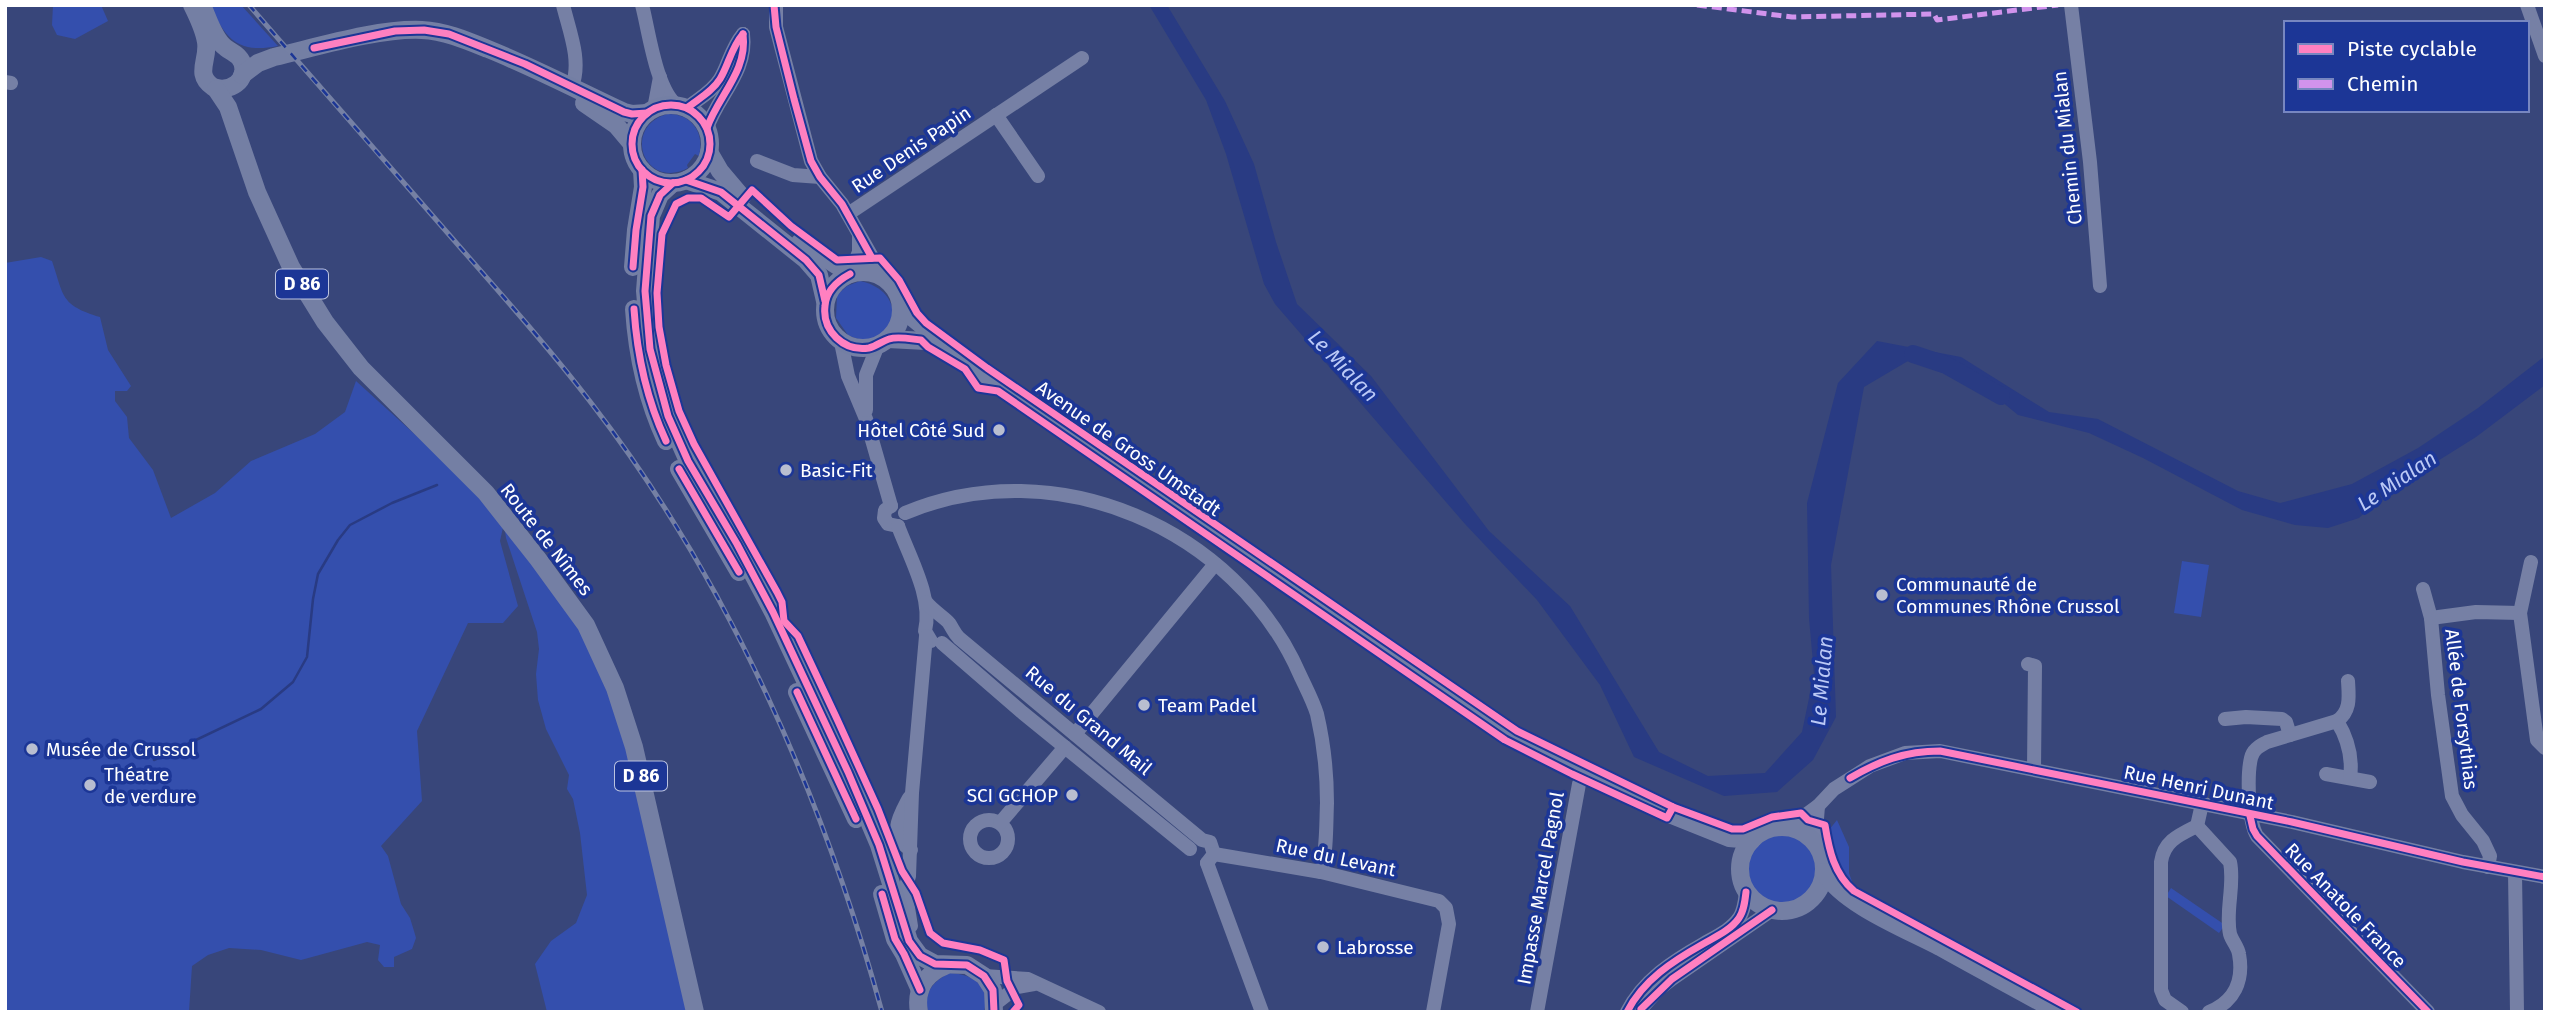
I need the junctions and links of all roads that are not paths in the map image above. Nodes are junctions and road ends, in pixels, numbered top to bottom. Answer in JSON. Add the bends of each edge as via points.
{"nodes":[{"id":1,"x":192,"y":5,"type":"edge"},
{"id":2,"x":202,"y":5,"type":"edge"},
{"id":3,"x":563,"y":5,"type":"edge"},
{"id":4,"x":642,"y":5,"type":"edge"},
{"id":5,"x":2070,"y":5,"type":"edge"},
{"id":6,"x":2528,"y":5,"type":"edge"},
{"id":7,"x":776,"y":9,"type":"edge"},
{"id":8,"x":352,"y":40,"type":"junction"},
{"id":9,"x":232,"y":52,"type":"junction"},
{"id":10,"x":206,"y":56,"type":"junction"},
{"id":11,"x":2545,"y":56,"type":"edge"},
{"id":12,"x":274,"y":57,"type":"junction"},
{"id":13,"x":1082,"y":58,"type":"dead end"},
{"id":14,"x":660,"y":77,"type":"junction"},
{"id":15,"x":239,"y":80,"type":"junction"},
{"id":16,"x":572,"y":86,"type":"junction"},
{"id":17,"x":216,"y":89,"type":"junction"},
{"id":18,"x":682,"y":107,"type":"junction"},
{"id":19,"x":651,"y":111,"type":"junction"},
{"id":20,"x":996,"y":116,"type":"junction"},
{"id":21,"x":707,"y":128,"type":"junction"},
{"id":22,"x":632,"y":144,"type":"junction"},
{"id":23,"x":709,"y":152,"type":"junction"},
{"id":24,"x":245,"y":153,"type":"junction"},
{"id":25,"x":757,"y":161,"type":"dead end"},
{"id":26,"x":642,"y":170,"type":"junction"},
{"id":27,"x":1038,"y":176,"type":"dead end"},
{"id":28,"x":820,"y":177,"type":"junction"},
{"id":29,"x":680,"y":181,"type":"junction"},
{"id":30,"x":848,"y":214,"type":"junction"},
{"id":31,"x":859,"y":233,"type":"junction"},
{"id":32,"x":850,"y":274,"type":"junction"},
{"id":33,"x":884,"y":278,"type":"junction"},
{"id":34,"x":2100,"y":286,"type":"dead end"},
{"id":35,"x":825,"y":301,"type":"junction"},
{"id":36,"x":901,"y":308,"type":"junction"},
{"id":37,"x":841,"y":342,"type":"junction"},
{"id":38,"x":883,"y":342,"type":"junction"},
{"id":39,"x":959,"y":356,"type":"junction"},
{"id":40,"x":866,"y":419,"type":"junction"},
{"id":41,"x":902,"y":520,"type":"junction"},
{"id":42,"x":2531,"y":562,"type":"dead end"},
{"id":43,"x":1215,"y":564,"type":"junction"},
{"id":44,"x":2423,"y":589,"type":"dead end"},
{"id":45,"x":2521,"y":613,"type":"junction"},
{"id":46,"x":2431,"y":618,"type":"junction"},
{"id":47,"x":931,"y":625,"type":"junction"},
{"id":48,"x":951,"y":630,"type":"junction"},
{"id":49,"x":940,"y":644,"type":"junction"},
{"id":50,"x":923,"y":663,"type":"junction"},
{"id":51,"x":2028,"y":664,"type":"dead end"},
{"id":52,"x":2348,"y":681,"type":"dead end"},
{"id":53,"x":2225,"y":719,"type":"dead end"},
{"id":54,"x":2337,"y":721,"type":"junction"},
{"id":55,"x":1075,"y":734,"type":"junction"},
{"id":56,"x":2290,"y":735,"type":"junction"},
{"id":57,"x":1065,"y":747,"type":"junction"},
{"id":58,"x":2545,"y":748,"type":"edge"},
{"id":59,"x":2034,"y":769,"type":"junction"},
{"id":60,"x":1584,"y":771,"type":"junction"},
{"id":61,"x":2326,"y":774,"type":"dead end"},
{"id":62,"x":2350,"y":778,"type":"junction"},
{"id":63,"x":2370,"y":782,"type":"dead end"},
{"id":64,"x":2202,"y":804,"type":"junction"},
{"id":65,"x":1818,"y":806,"type":"junction"},
{"id":66,"x":1669,"y":814,"type":"junction"},
{"id":67,"x":2250,"y":816,"type":"junction"},
{"id":68,"x":1000,"y":823,"type":"dead end"},
{"id":69,"x":2197,"y":826,"type":"junction"},
{"id":70,"x":1788,"y":828,"type":"junction"},
{"id":71,"x":1752,"y":840,"type":"junction"},
{"id":72,"x":1196,"y":844,"type":"junction"},
{"id":73,"x":1815,"y":844,"type":"junction"},
{"id":74,"x":1210,"y":859,"type":"junction"},
{"id":75,"x":1740,"y":863,"type":"junction"},
{"id":76,"x":2488,"y":867,"type":"junction"},
{"id":77,"x":1321,"y":872,"type":"junction"},
{"id":78,"x":1824,"y":872,"type":"junction"},
{"id":79,"x":2515,"y":872,"type":"junction"},
{"id":80,"x":2545,"y":877,"type":"edge"},
{"id":81,"x":1746,"y":892,"type":"junction"},
{"id":82,"x":1810,"y":900,"type":"junction"},
{"id":83,"x":1772,"y":910,"type":"junction"},
{"id":84,"x":909,"y":941,"type":"junction"},
{"id":85,"x":945,"y":966,"type":"junction"},
{"id":86,"x":984,"y":976,"type":"junction"},
{"id":87,"x":1042,"y":985,"type":"junction"},
{"id":88,"x":920,"y":990,"type":"junction"},
{"id":89,"x":994,"y":1008,"type":"edge"},
{"id":90,"x":695,"y":1012,"type":"edge"},
{"id":91,"x":919,"y":1012,"type":"edge"},
{"id":92,"x":1099,"y":1012,"type":"edge"},
{"id":93,"x":1262,"y":1012,"type":"edge"},
{"id":94,"x":1433,"y":1012,"type":"edge"},
{"id":95,"x":1537,"y":1012,"type":"edge"},
{"id":96,"x":1627,"y":1012,"type":"edge"},
{"id":97,"x":1638,"y":1012,"type":"edge"},
{"id":98,"x":2044,"y":1012,"type":"edge"},
{"id":99,"x":2058,"y":1012,"type":"edge"},
{"id":100,"x":2182,"y":1012,"type":"edge"},
{"id":101,"x":2209,"y":1012,"type":"edge"},
{"id":102,"x":2428,"y":1012,"type":"edge"},
{"id":103,"x":2517,"y":1012,"type":"edge"}],
"edges":[{"from":1,"to":10,"type":"main road","via":[[205,37]]},
{"from":2,"to":9,"type":"main road","via":[[218,38]]},
{"from":3,"to":16,"type":"street","via":[[576,61]]},
{"from":4,"to":14,"type":"street"},
{"from":5,"to":34,"type":"street","name":"Chemin du Mialan"},
{"from":6,"to":11,"type":"street"},
{"from":7,"to":28,"type":"street","via":[[776,27],[803,138]]},
{"from":8,"to":12,"type":"main road"},
{"from":8,"to":16,"type":"main road","via":[[406,30],[442,33]]},
{"from":8,"to":22,"type":"main road","via":[[411,39],[463,49],[570,95],[605,117]]},
{"from":9,"to":10,"type":"main road","via":[[213,51]]},
{"from":9,"to":12,"type":"main road"},
{"from":9,"to":15,"type":"main road","via":[[242,62]]},
{"from":10,"to":17,"type":"main road","via":[[203,77]]},
{"from":12,"to":15,"type":"main road","via":[[258,63]]},
{"from":13,"to":20,"type":"street","name":"Rue Denis Papin"},
{"from":14,"to":18,"type":"street","via":[[669,97]]},
{"from":14,"to":19,"type":"street"},
{"from":15,"to":17,"type":"main road","via":[[227,89]]},
{"from":15,"to":24,"type":"main road","name":"Route de Nîmes","number":"D 86","via":[[238,118]]},
{"from":16,"to":19,"type":"main road","via":[[624,112]]},
{"from":17,"to":24,"type":"main road","name":"Route de Nîmes","number":"D 86","via":[[228,107]]},
{"from":18,"to":19,"type":"main road","via":[[670,105]]},
{"from":18,"to":21,"type":"main road","via":[[695,113]]},
{"from":18,"to":21,"type":"street","via":[[705,94],[720,78],[743,34],[745,48],[739,67]]},
{"from":19,"to":22,"type":"main road","via":[[636,127]]},
{"from":20,"to":27,"type":"street","name":"Rue Denis Papin"},
{"from":20,"to":30,"type":"street","name":"Rue Denis Papin"},
{"from":21,"to":23,"type":"main road"},
{"from":22,"to":26,"type":"main road"},
{"from":23,"to":29,"type":"main road","via":[[701,169]]},
{"from":23,"to":32,"type":"main road","via":[[744,199]]},
{"from":24,"to":90,"type":"main road","name":"Route de Nîmes","number":"D 86","via":[[291,267],[325,322],[361,368],[486,493],[586,625],[615,688],[634,747]]},
{"from":25,"to":28,"type":"street","via":[[793,175]]},
{"from":26,"to":29,"type":"main road","via":[[656,180]]},
{"from":26,"to":88,"type":"main road","via":[[633,291],[637,344],[650,402],[676,461],[758,609],[859,824],[895,939]]},
{"from":28,"to":30,"type":"street"},
{"from":29,"to":35,"type":"main road","via":[[721,192],[806,260],[819,275]]},
{"from":29,"to":84,"type":"main road","via":[[660,195],[651,216],[645,270],[650,349],[663,400],[683,452],[767,601],[848,772],[879,845]]},
{"from":30,"to":31,"type":"street"},
{"from":31,"to":32,"type":"street","via":[[859,252]]},
{"from":31,"to":33,"type":"street"},
{"from":32,"to":33,"type":"main road"},
{"from":32,"to":35,"type":"main road","via":[[835,284]]},
{"from":33,"to":36,"type":"main road","via":[[896,291]]},
{"from":35,"to":37,"type":"main road","via":[[826,321]]},
{"from":36,"to":38,"type":"main road","via":[[898,325]]},
{"from":36,"to":39,"type":"main road","name":"Avenue de Gross Umstadt"},
{"from":37,"to":38,"type":"main road","via":[[866,349]]},
{"from":37,"to":40,"type":"street","via":[[848,376]]},
{"from":38,"to":39,"type":"main road","name":"Avenue de Gross Umstadt","via":[[926,341]]},
{"from":38,"to":40,"type":"street","via":[[866,375]]},
{"from":39,"to":60,"type":"main road","name":"Avenue de Gross Umstadt","via":[[1402,664],[1513,736]]},
{"from":40,"to":41,"type":"street","via":[[891,506],[884,517],[891,526]]},
{"from":41,"to":43,"type":"street","via":[[936,503],[1046,492],[1139,515]]},
{"from":41,"to":47,"type":"street"},
{"from":42,"to":45,"type":"street"},
{"from":43,"to":55,"type":"street"},
{"from":43,"to":77,"type":"street","via":[[1266,616],[1291,656],[1316,712],[1327,768]]},
{"from":44,"to":46,"type":"street","name":"Allée de Forsythias"},
{"from":45,"to":46,"type":"street"},
{"from":45,"to":58,"type":"street","via":[[2537,740]]},
{"from":46,"to":76,"type":"street","name":"Allée de Forsythias","via":[[2452,796],[2483,841],[2490,856]]},
{"from":47,"to":48,"type":"street","via":[[948,622]]},
{"from":47,"to":49,"type":"street","via":[[932,642]]},
{"from":47,"to":50,"type":"street"},
{"from":48,"to":49,"type":"street"},
{"from":48,"to":55,"type":"street","name":"Rue du Grand Mail"},
{"from":49,"to":50,"type":"street"},
{"from":49,"to":57,"type":"street","name":"Rue du Grand Mail"},
{"from":50,"to":84,"type":"street","via":[[905,889]]},
{"from":51,"to":59,"type":"street","via":[[2035,666],[2030,715]]},
{"from":52,"to":54,"type":"street","via":[[2346,715]]},
{"from":53,"to":56,"type":"street","via":[[2282,719]]},
{"from":54,"to":56,"type":"street"},
{"from":54,"to":62,"type":"street","via":[[2352,762]]},
{"from":55,"to":57,"type":"street","via":[[1077,744]]},
{"from":55,"to":72,"type":"street","name":"Rue du Grand Mail"},
{"from":56,"to":67,"type":"street","via":[[2256,748],[2251,757]]},
{"from":57,"to":68,"type":"street"},
{"from":57,"to":72,"type":"street","name":"Rue du Grand Mail"},
{"from":59,"to":64,"type":"street","name":"Rue Henri Dunant"},
{"from":59,"to":65,"type":"street","name":"Rue Henri Dunant","via":[[1940,751],[1905,753],[1850,778]]},
{"from":60,"to":66,"type":"main road","name":"Avenue de Gross Umstadt"},
{"from":60,"to":95,"type":"street","name":"Impasse Marcel Pagnol"},
{"from":61,"to":62,"type":"street"},
{"from":62,"to":63,"type":"street"},
{"from":64,"to":67,"type":"street","name":"Rue Henri Dunant"},
{"from":64,"to":69,"type":"street"},
{"from":65,"to":70,"type":"street","name":"Rue Henri Dunant"},
{"from":65,"to":73,"type":"street"},
{"from":66,"to":71,"type":"main road","name":"Avenue de Gross Umstadt","via":[[1729,838]]},
{"from":66,"to":75,"type":"main road","name":"Avenue de Gross Umstadt","via":[[1723,847]]},
{"from":67,"to":76,"type":"street","name":"Rue Henri Dunant"},
{"from":67,"to":102,"type":"street","name":"Rue Anatole France","via":[[2257,836]]},
{"from":69,"to":100,"type":"street","via":[[2169,842],[2161,863],[2161,990],[2169,1004]]},
{"from":69,"to":101,"type":"street","via":[[2230,862],[2230,934],[2240,964],[2233,996]]},
{"from":70,"to":71,"type":"main road","via":[[1765,831]]},
{"from":70,"to":73,"type":"main road"},
{"from":71,"to":75,"type":"main road"},
{"from":72,"to":74,"type":"street","via":[[1213,846]]},
{"from":72,"to":74,"type":"street","via":[[1192,859]]},
{"from":73,"to":78,"type":"main road"},
{"from":74,"to":77,"type":"street","name":"Rue du Levant"},
{"from":74,"to":93,"type":"street"},
{"from":75,"to":81,"type":"main road"},
{"from":76,"to":79,"type":"street","name":"Rue Henri Dunant"},
{"from":77,"to":94,"type":"street","name":"Rue du Levant","via":[[1435,899],[1446,908],[1448,932]]},
{"from":78,"to":82,"type":"main road"},
{"from":78,"to":99,"type":"main road","via":[[1840,892]]},
{"from":79,"to":80,"type":"street","name":"Rue Henri Dunant"},
{"from":79,"to":103,"type":"street"},
{"from":81,"to":83,"type":"main road"},
{"from":81,"to":96,"type":"street","via":[[1744,908],[1734,924],[1657,975]]},
{"from":82,"to":83,"type":"main road","via":[[1794,909]]},
{"from":82,"to":98,"type":"main road","via":[[1840,905]]},
{"from":83,"to":97,"type":"street","via":[[1666,984]]},
{"from":84,"to":85,"type":"main road","via":[[920,956]]},
{"from":85,"to":86,"type":"main road","via":[[967,965]]},
{"from":85,"to":88,"type":"main road","via":[[929,975]]},
{"from":86,"to":87,"type":"street","via":[[1020,977]]},
{"from":86,"to":89,"type":"main road","via":[[993,990]]},
{"from":87,"to":89,"type":"street","via":[[1017,987]]},
{"from":87,"to":92,"type":"street"},
{"from":88,"to":91,"type":"main road"}]}
